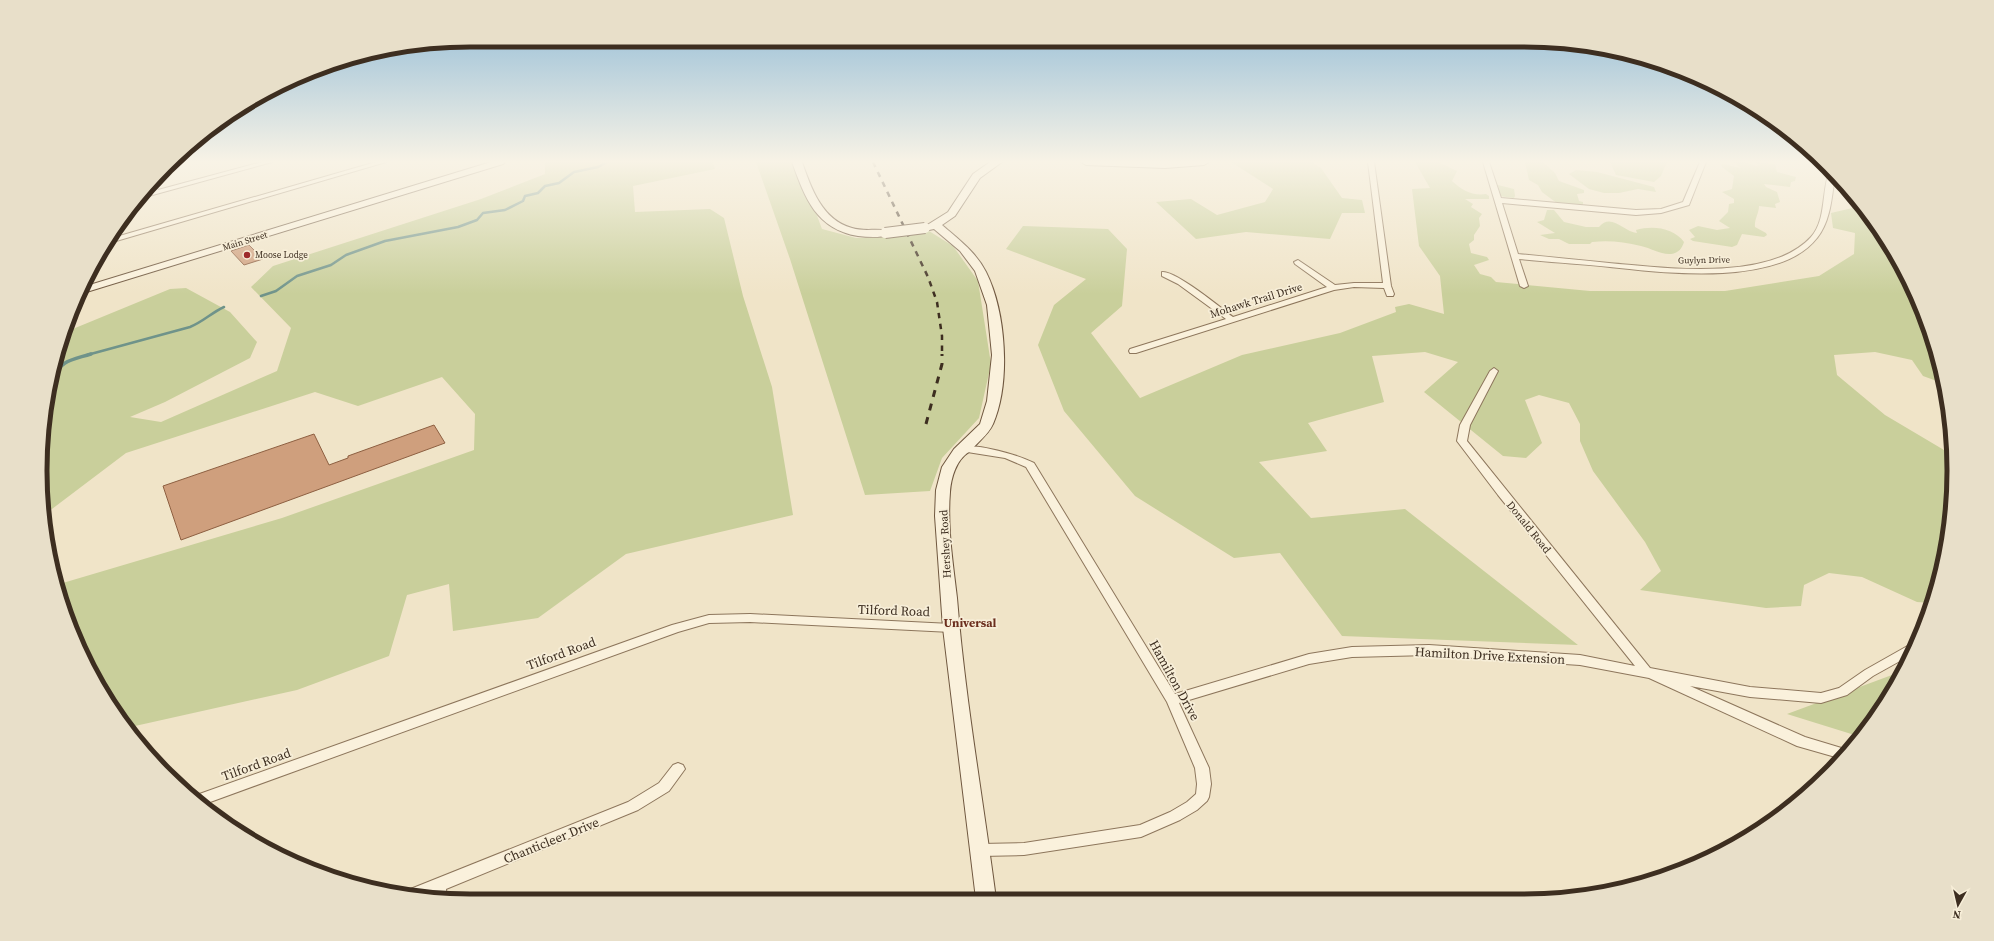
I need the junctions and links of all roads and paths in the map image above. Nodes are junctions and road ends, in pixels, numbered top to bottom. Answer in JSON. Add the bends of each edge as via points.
{"nodes":[{"id":1,"x":231,"y":206,"type":"edge"},
{"id":2,"x":357,"y":206,"type":"edge"},
{"id":3,"x":817,"y":206,"type":"edge"},
{"id":4,"x":957,"y":206,"type":"edge"},
{"id":5,"x":1377,"y":206,"type":"edge"},
{"id":6,"x":1500,"y":206,"type":"edge"},
{"id":7,"x":1558,"y":206,"type":"edge"},
{"id":8,"x":1680,"y":206,"type":"edge"},
{"id":9,"x":1825,"y":206,"type":"edge"},
{"id":10,"x":930,"y":226,"type":"junction"},
{"id":11,"x":115,"y":240,"type":"edge"},
{"id":12,"x":1516,"y":256,"type":"junction"},
{"id":13,"x":1298,"y":262,"type":"dead end"},
{"id":14,"x":1165,"y":274,"type":"dead end"},
{"id":15,"x":1524,"y":286,"type":"dead end"},
{"id":16,"x":1333,"y":288,"type":"junction"},
{"id":17,"x":88,"y":289,"type":"edge"},
{"id":18,"x":1231,"y":319,"type":"junction"},
{"id":19,"x":1133,"y":351,"type":"dead end"},
{"id":20,"x":1494,"y":371,"type":"dead end"},
{"id":21,"x":964,"y":449,"type":"junction"},
{"id":22,"x":950,"y":628,"type":"junction"},
{"id":23,"x":1906,"y":652,"type":"edge"},
{"id":24,"x":1646,"y":671,"type":"junction"},
{"id":25,"x":1172,"y":700,"type":"junction"},
{"id":26,"x":1839,"y":753,"type":"edge"},
{"id":27,"x":678,"y":769,"type":"dead end"},
{"id":28,"x":203,"y":798,"type":"edge"},
{"id":29,"x":981,"y":850,"type":"junction"},
{"id":30,"x":439,"y":892,"type":"edge"},
{"id":31,"x":985,"y":894,"type":"edge"}],
"edges":[{"from":1,"to":11,"type":"street"},
{"from":2,"to":17,"type":"street","name":"Main Street"},
{"from":3,"to":10,"type":"street","bridge":true,"via":[[824,218],[846,231],[884,234]]},
{"from":4,"to":10,"type":"street","via":[[951,216]]},
{"from":5,"to":16,"type":"street","name":"Mohawk Trail Drive","via":[[1389,290],[1354,285]]},
{"from":6,"to":12,"type":"street"},
{"from":7,"to":8,"type":"street","via":[[1619,212],[1660,211]]},
{"from":9,"to":12,"type":"street","name":"Guylyn Drive","via":[[1821,227],[1807,246],[1794,254],[1765,264],[1731,270],[1696,271]]},
{"from":10,"to":21,"type":"street","name":"Hershey Road","via":[[954,240],[971,258],[980,271],[993,305],[998,355],[993,401],[986,425]]},
{"from":12,"to":15,"type":"street"},
{"from":13,"to":16,"type":"street"},
{"from":14,"to":18,"type":"street","via":[[1181,282]]},
{"from":16,"to":18,"type":"street","name":"Mohawk Trail Drive"},
{"from":18,"to":19,"type":"street","name":"Mohawk Trail Drive"},
{"from":20,"to":24,"type":"street","name":"Donald Road","via":[[1465,425],[1462,441]]},
{"from":21,"to":22,"type":"street","name":"Hershey Road","via":[[952,460],[943,490],[942,516]]},
{"from":21,"to":25,"type":"street","name":"Hamilton Drive","via":[[1004,454],[1020,458],[1030,465]]},
{"from":22,"to":28,"type":"street","name":"Tilford Road","via":[[750,618],[709,619],[676,628]]},
{"from":22,"to":29,"type":"street","name":"Hershey Road"},
{"from":23,"to":24,"type":"street","name":"Hamilton Drive Extension","via":[[1869,673],[1843,692],[1821,698],[1750,692]]},
{"from":24,"to":25,"type":"street","name":"Hamilton Drive Extension","via":[[1580,660],[1428,650],[1352,652],[1309,659]]},
{"from":24,"to":26,"type":"street","name":"Hamilton Drive Extension","via":[[1802,742]]},
{"from":25,"to":29,"type":"street","name":"Hamilton Drive","via":[[1202,768],[1202,797],[1192,806],[1141,831],[1024,849]]},
{"from":27,"to":30,"type":"street","name":"Chanticleer Drive","via":[[664,787],[633,806]]},
{"from":29,"to":31,"type":"street","name":"Hershey Road"}]}
